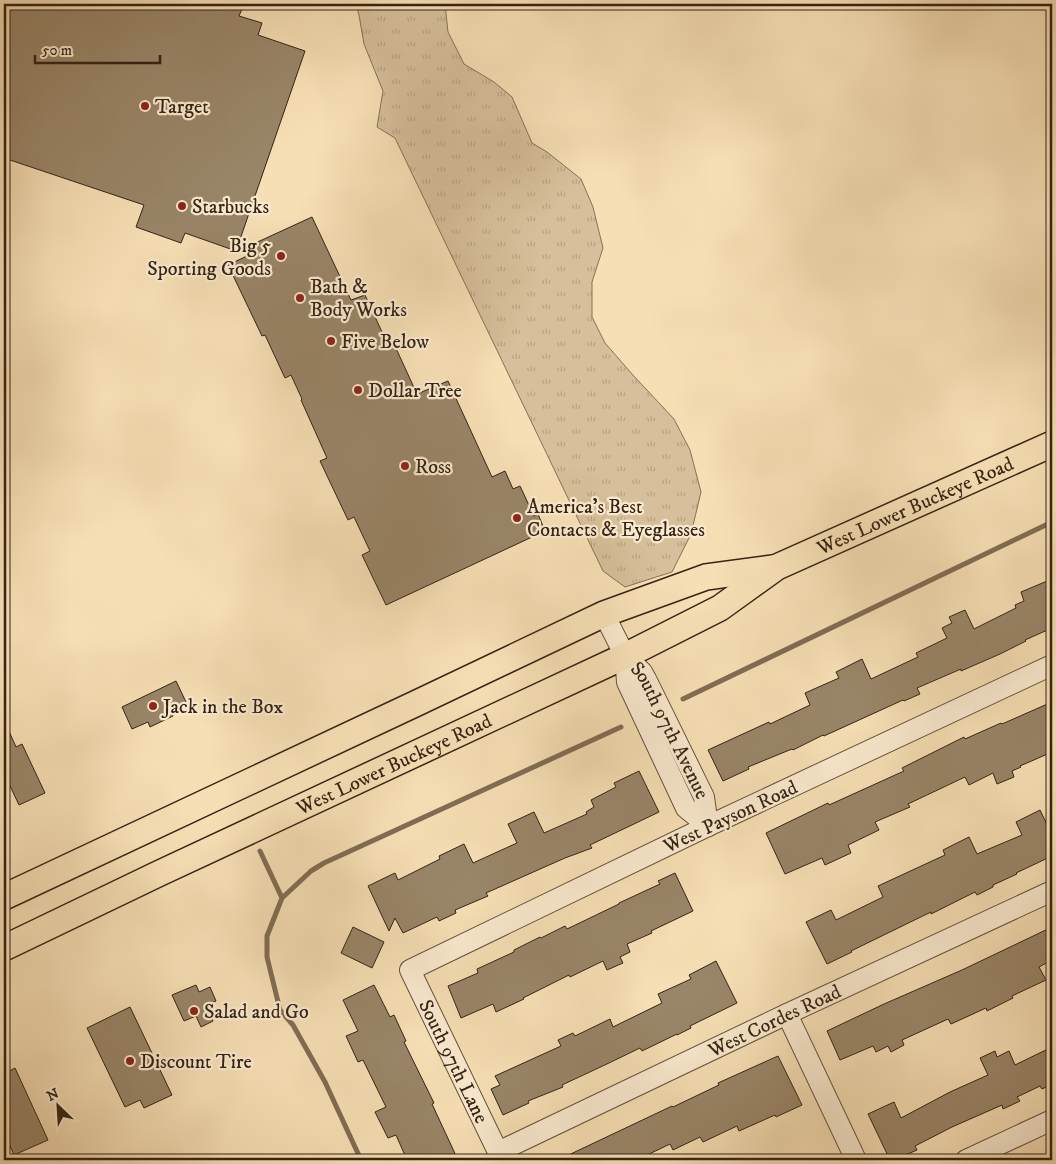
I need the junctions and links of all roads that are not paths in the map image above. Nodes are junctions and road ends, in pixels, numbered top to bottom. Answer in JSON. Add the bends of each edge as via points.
{"nodes":[{"id":1,"x":1052,"y":444,"type":"edge"},
{"id":2,"x":777,"y":567,"type":"junction"},
{"id":3,"x":604,"y":614,"type":"junction"},
{"id":4,"x":625,"y":656,"type":"junction"},
{"id":5,"x":1052,"y":665,"type":"edge"},
{"id":6,"x":708,"y":826,"type":"junction"},
{"id":7,"x":1052,"y":891,"type":"edge"},
{"id":8,"x":4,"y":896,"type":"edge"},
{"id":9,"x":4,"y":948,"type":"edge"},
{"id":10,"x":410,"y":970,"type":"joint"},
{"id":11,"x":787,"y":1014,"type":"junction"},
{"id":12,"x":1052,"y":1120,"type":"edge"},
{"id":13,"x":498,"y":1152,"type":"joint"},
{"id":14,"x":856,"y":1160,"type":"edge"},
{"id":15,"x":966,"y":1160,"type":"edge"}],
"edges":[{"from":1,"to":2,"type":"main road","name":"West Lower Buckeye Road"},
{"from":2,"to":3,"type":"main road","name":"West Lower Buckeye Road","via":[[706,577]]},
{"from":2,"to":4,"type":"main road","name":"West Lower Buckeye Road","via":[[720,608]]},
{"from":3,"to":4,"type":"street","name":"South 97th Avenue"},
{"from":3,"to":8,"type":"main road","name":"West Lower Buckeye Road"},
{"from":4,"to":6,"type":"street","name":"South 97th Avenue","via":[[642,672],[704,797]]},
{"from":4,"to":9,"type":"main road","name":"West Lower Buckeye Road"},
{"from":5,"to":6,"type":"street","name":"West Payson Road"},
{"from":6,"to":10,"type":"street","name":"West Payson Road"},
{"from":7,"to":11,"type":"street","name":"West Cordes Road"},
{"from":10,"to":13,"type":"street","name":"South 97th Lane"},
{"from":11,"to":13,"type":"street","name":"West Cordes Road"},
{"from":11,"to":14,"type":"street"},
{"from":12,"to":15,"type":"street"}]}
